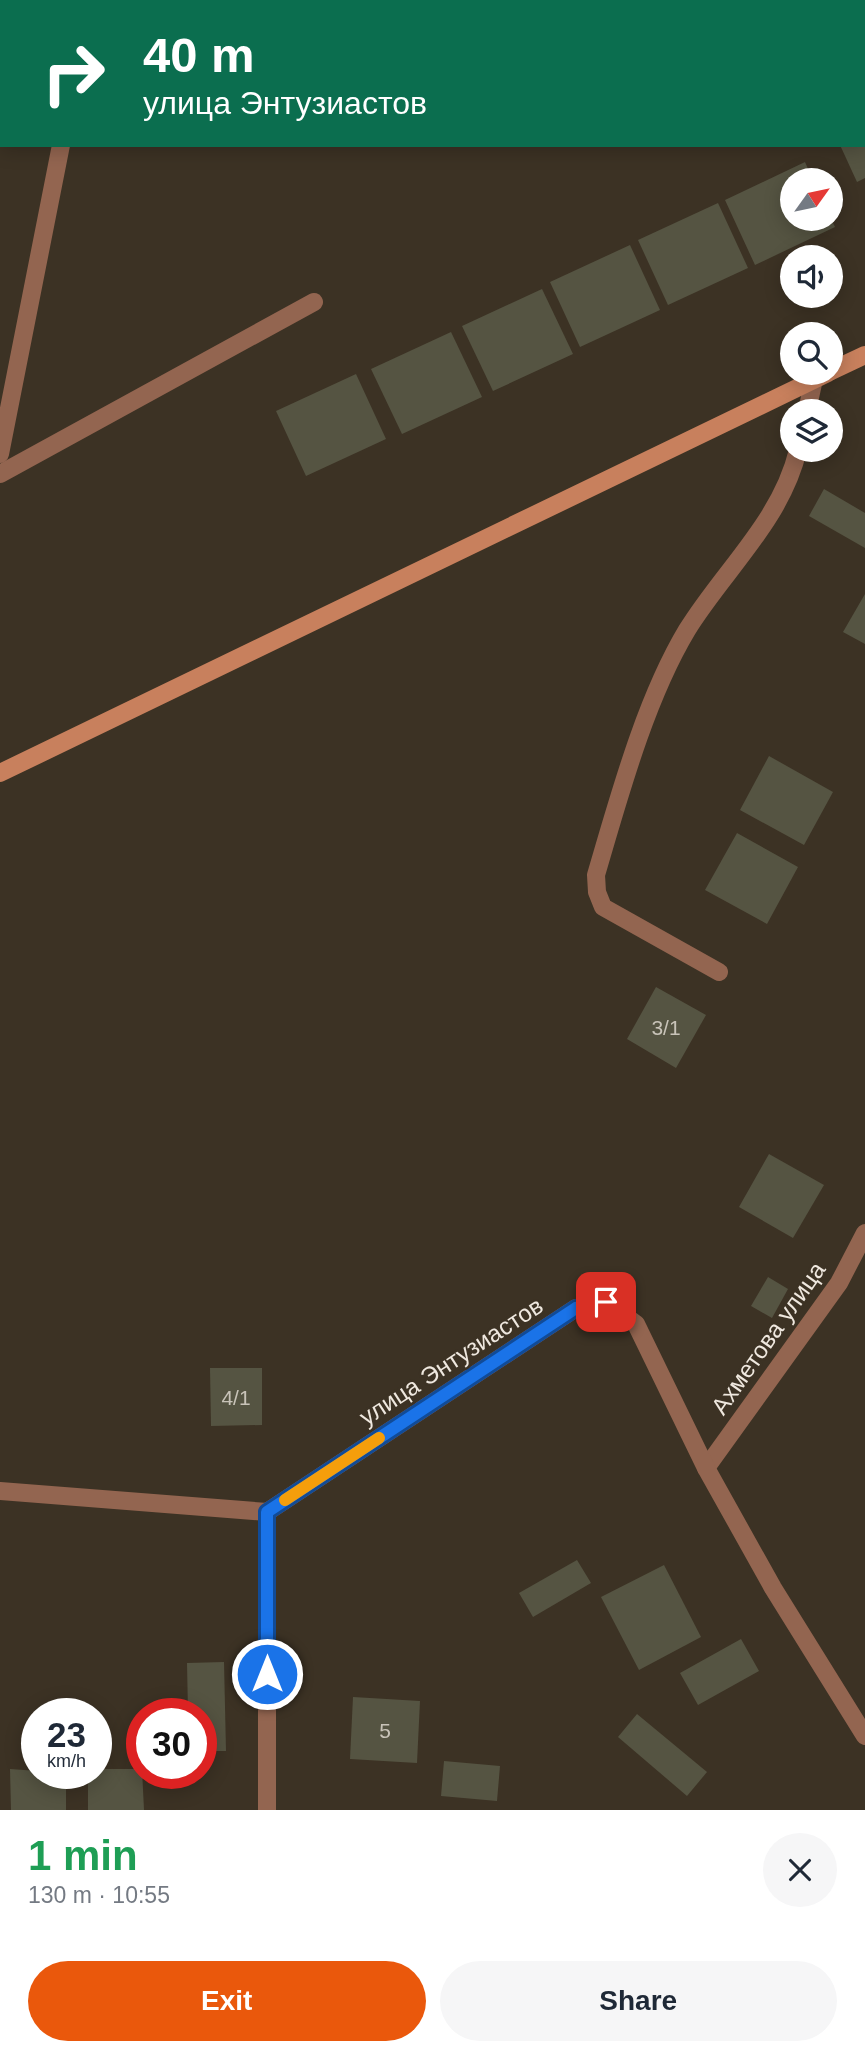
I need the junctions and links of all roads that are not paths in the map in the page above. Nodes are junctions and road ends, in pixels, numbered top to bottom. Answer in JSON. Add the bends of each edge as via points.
{"nodes":[{"id":1,"x":61,"y":147,"type":"edge"},
{"id":2,"x":314,"y":302,"type":"dead end"},
{"id":3,"x":865,"y":355,"type":"edge"},
{"id":4,"x":843,"y":365,"type":"edge"},
{"id":5,"x":801,"y":385,"type":"edge"},
{"id":6,"x":0,"y":454,"type":"edge"},
{"id":7,"x":793,"y":462,"type":"edge"},
{"id":8,"x":0,"y":474,"type":"edge"},
{"id":9,"x":0,"y":773,"type":"edge"},
{"id":10,"x":719,"y":972,"type":"dead end"},
{"id":11,"x":865,"y":1233,"type":"edge"},
{"id":12,"x":706,"y":1468,"type":"junction"},
{"id":13,"x":0,"y":1491,"type":"edge"},
{"id":14,"x":267,"y":1512,"type":"junction"},
{"id":15,"x":865,"y":1736,"type":"edge"},
{"id":16,"x":268,"y":1810,"type":"edge"}],
"edges":[{"from":1,"to":6,"type":"street"},
{"from":2,"to":8,"type":"street"},
{"from":3,"to":4,"type":"street"},
{"from":5,"to":9,"type":"street"},
{"from":7,"to":10,"type":"street","via":[[775,509],[674,654],[627,769],[596,875],[603,907]]},
{"from":11,"to":12,"type":"street","name":"Ахметова улица","via":[[839,1283]]},
{"from":12,"to":14,"type":"street","name":"улица Энтузиастов","via":[[636,1324],[606,1302],[576,1308]]},
{"from":12,"to":15,"type":"street","name":"улица Энтузиастов","via":[[773,1588]]},
{"from":13,"to":14,"type":"street"},
{"from":14,"to":16,"type":"street"}]}
